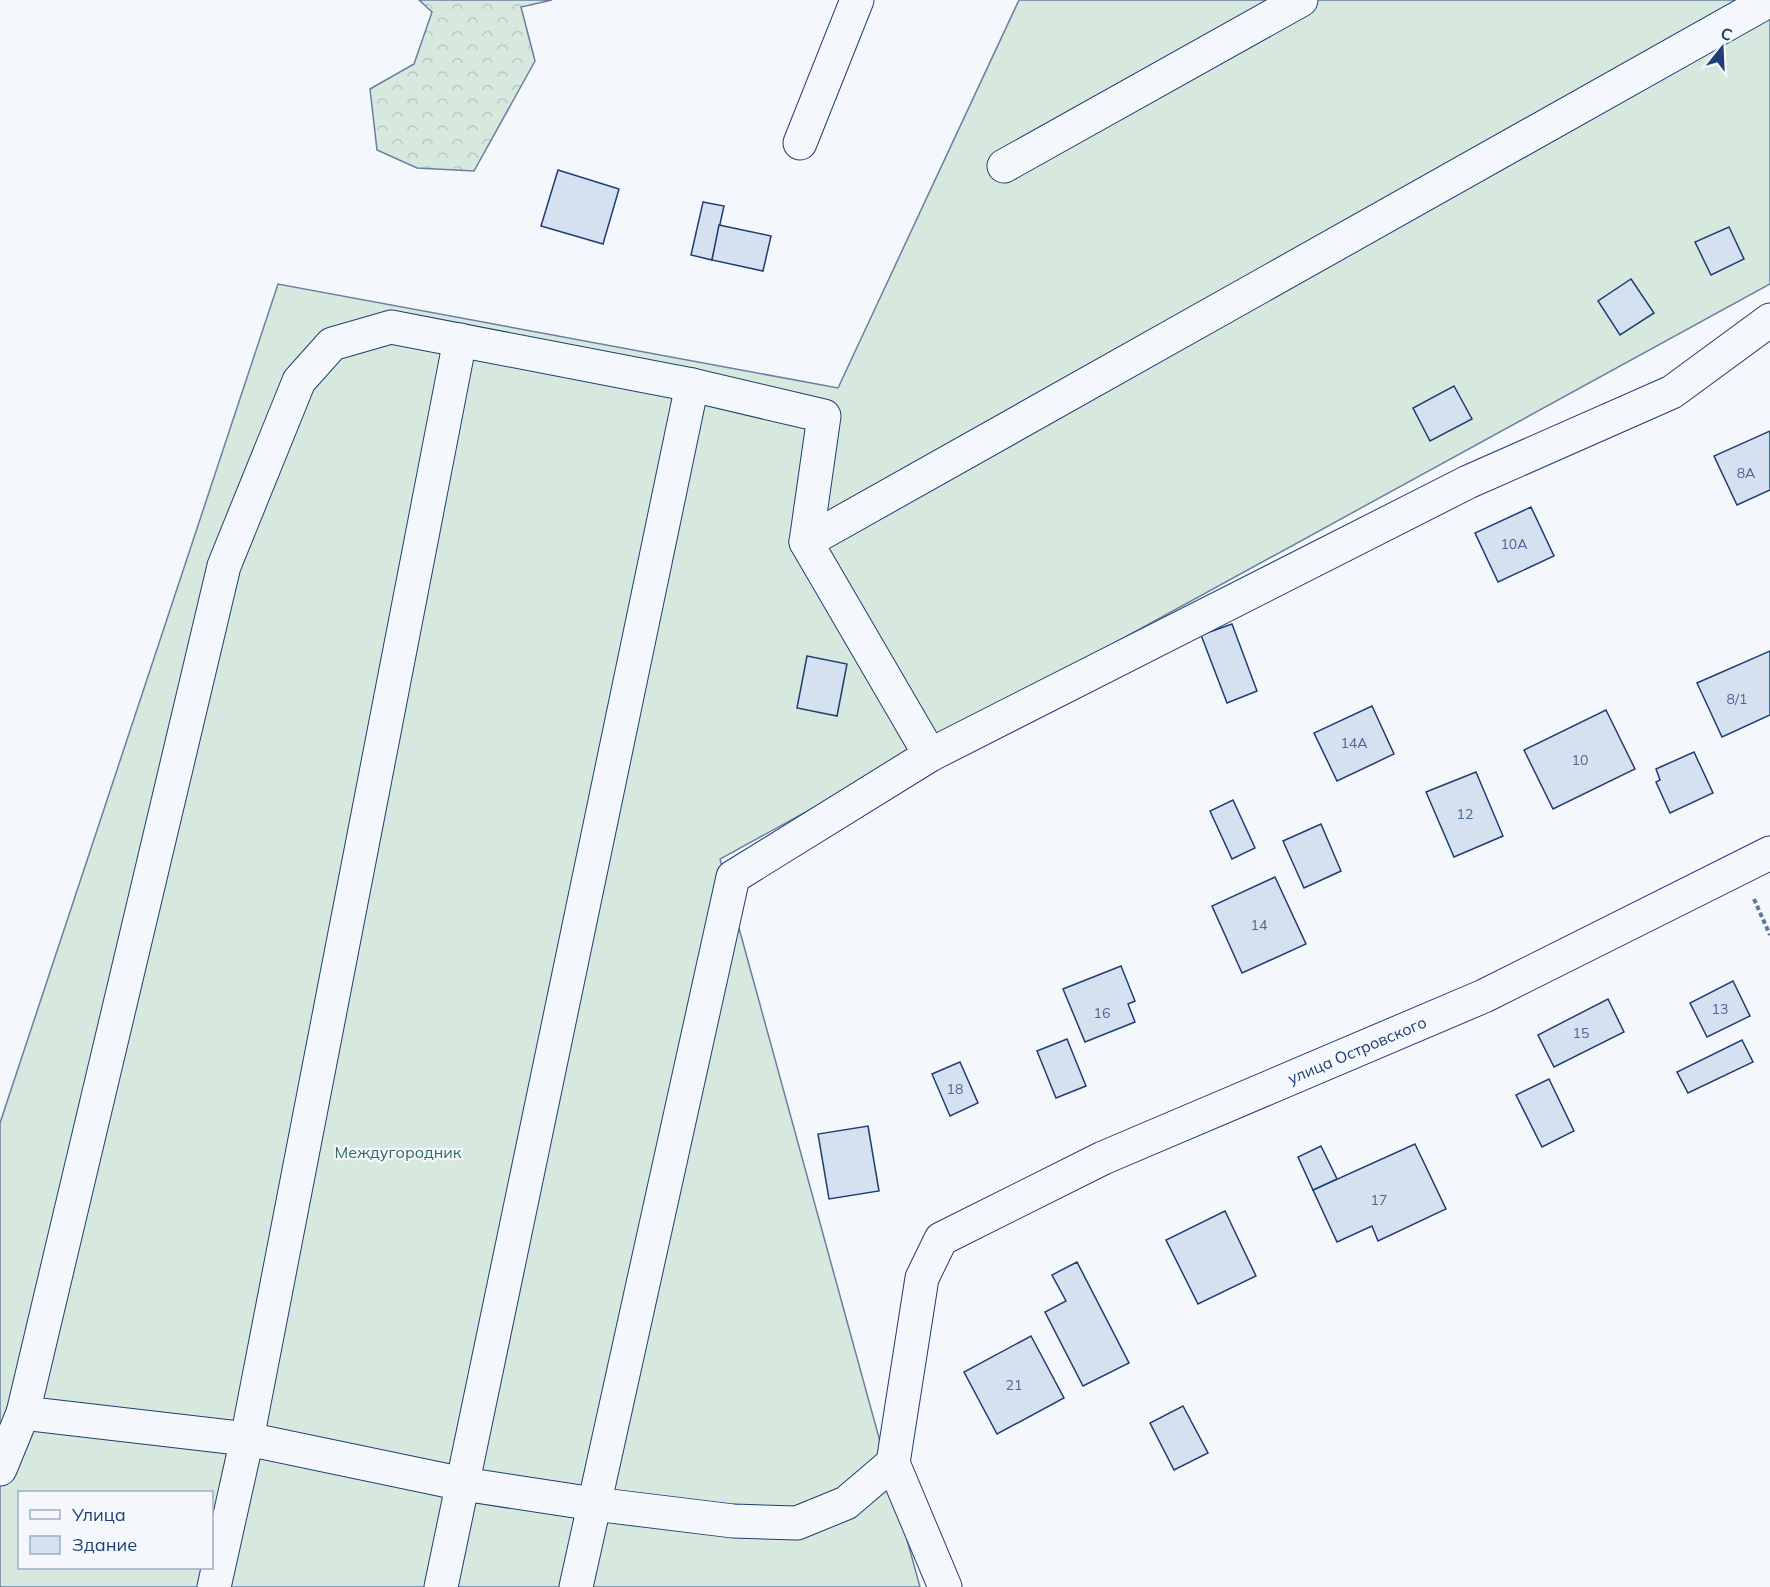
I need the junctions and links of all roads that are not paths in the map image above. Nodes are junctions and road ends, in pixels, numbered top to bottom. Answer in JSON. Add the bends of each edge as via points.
{"nodes":[{"id":1,"x":856,"y":0,"type":"edge"},
{"id":2,"x":1301,"y":0,"type":"edge"},
{"id":3,"x":1770,"y":0,"type":"edge"},
{"id":4,"x":800,"y":143,"type":"dead end"},
{"id":5,"x":1004,"y":166,"type":"dead end"},
{"id":6,"x":1770,"y":320,"type":"edge"},
{"id":7,"x":460,"y":340,"type":"junction"},
{"id":8,"x":692,"y":385,"type":"junction"},
{"id":9,"x":806,"y":542,"type":"junction"},
{"id":10,"x":930,"y":755,"type":"junction"},
{"id":11,"x":1770,"y":854,"type":"edge"},
{"id":12,"x":23,"y":1413,"type":"junction"},
{"id":13,"x":247,"y":1439,"type":"junction"},
{"id":14,"x":893,"y":1463,"type":"junction"},
{"id":15,"x":0,"y":1469,"type":"edge"},
{"id":16,"x":463,"y":1484,"type":"junction"},
{"id":17,"x":594,"y":1504,"type":"junction"},
{"id":18,"x":214,"y":1587,"type":"edge"},
{"id":19,"x":441,"y":1587,"type":"edge"},
{"id":20,"x":576,"y":1587,"type":"edge"},
{"id":21,"x":945,"y":1587,"type":"edge"}],
"edges":[{"from":1,"to":4,"type":"street"},
{"from":2,"to":5,"type":"street"},
{"from":3,"to":9,"type":"street"},
{"from":6,"to":10,"type":"street","via":[[1672,392],[1468,482]]},
{"from":7,"to":8,"type":"street"},
{"from":7,"to":12,"type":"street","via":[[391,327],[332,344],[299,381],[224,566]]},
{"from":7,"to":13,"type":"street"},
{"from":8,"to":9,"type":"street","via":[[824,416]]},
{"from":8,"to":16,"type":"street"},
{"from":9,"to":10,"type":"street"},
{"from":10,"to":17,"type":"street","via":[[733,877]]},
{"from":11,"to":14,"type":"street","name":"улица Островского","via":[[1484,996],[1103,1158],[941,1239],[922,1278]]},
{"from":12,"to":13,"type":"street"},
{"from":12,"to":15,"type":"street"},
{"from":13,"to":16,"type":"street"},
{"from":13,"to":18,"type":"street"},
{"from":14,"to":17,"type":"street","via":[[846,1503],[797,1523],[733,1521]]},
{"from":14,"to":21,"type":"street"},
{"from":16,"to":17,"type":"street"},
{"from":16,"to":19,"type":"street"},
{"from":17,"to":20,"type":"street"}]}
